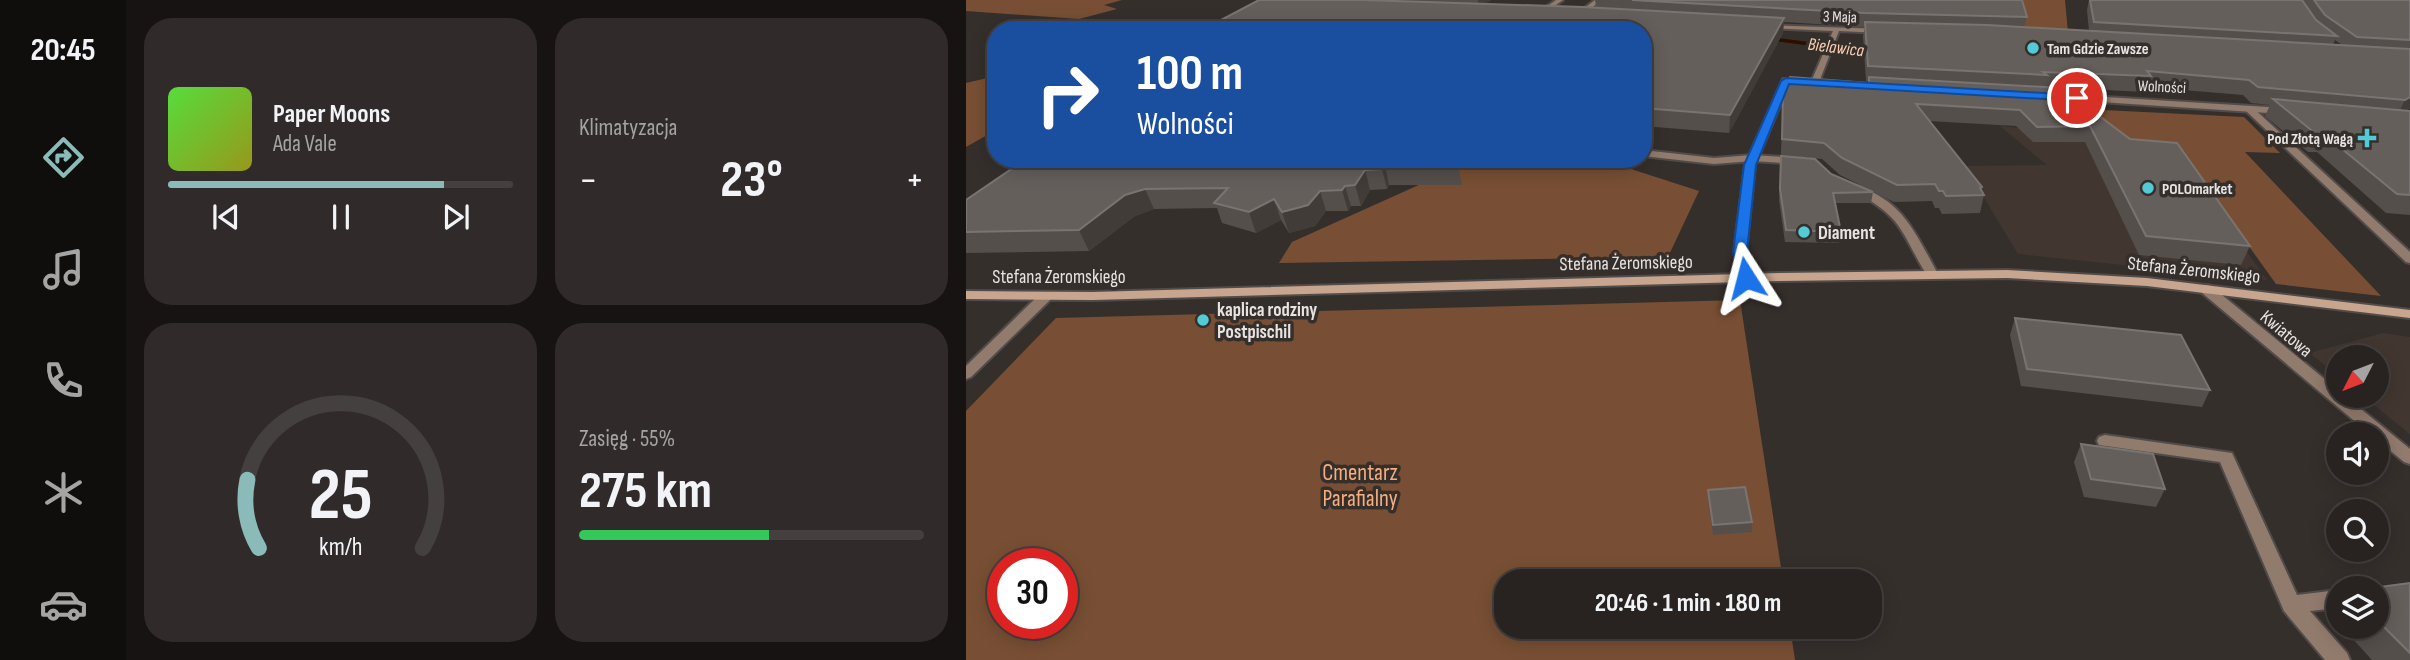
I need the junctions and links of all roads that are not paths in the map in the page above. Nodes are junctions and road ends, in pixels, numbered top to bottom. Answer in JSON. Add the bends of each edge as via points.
{"nodes":[{"id":1,"x":1560,"y":0,"type":"edge"},
{"id":2,"x":1599,"y":0,"type":"edge"},
{"id":3,"x":1529,"y":12,"type":"edge"},
{"id":4,"x":1541,"y":13,"type":"junction"},
{"id":5,"x":1560,"y":13,"type":"edge"},
{"id":6,"x":1570,"y":14,"type":"edge"},
{"id":7,"x":1580,"y":14,"type":"junction"},
{"id":8,"x":1594,"y":15,"type":"edge"},
{"id":9,"x":1761,"y":26,"type":"edge"},
{"id":10,"x":1836,"y":31,"type":"junction"},
{"id":11,"x":1885,"y":32,"type":"edge"},
{"id":12,"x":1815,"y":82,"type":"junction"},
{"id":13,"x":1828,"y":83,"type":"edge"},
{"id":14,"x":2051,"y":97,"type":"edge"},
{"id":15,"x":2248,"y":108,"type":"junction"},
{"id":16,"x":2288,"y":111,"type":"edge"},
{"id":17,"x":1652,"y":154,"type":"edge"},
{"id":18,"x":1752,"y":158,"type":"junction"},
{"id":19,"x":1811,"y":163,"type":"edge"},
{"id":20,"x":1839,"y":182,"type":"edge"},
{"id":21,"x":2410,"y":259,"type":"edge"},
{"id":22,"x":1932,"y":274,"type":"junction"},
{"id":23,"x":1746,"y":278,"type":"junction"},
{"id":24,"x":2206,"y":289,"type":"junction"},
{"id":25,"x":966,"y":295,"type":"edge"},
{"id":26,"x":1045,"y":297,"type":"junction"},
{"id":27,"x":2410,"y":314,"type":"edge"},
{"id":28,"x":966,"y":374,"type":"edge"},
{"id":29,"x":2105,"y":441,"type":"dead end"},
{"id":30,"x":2410,"y":458,"type":"edge"},
{"id":31,"x":2326,"y":601,"type":"edge"},
{"id":32,"x":2291,"y":605,"type":"junction"},
{"id":33,"x":2339,"y":660,"type":"edge"}],
"edges":[{"from":1,"to":4,"type":"street"},
{"from":2,"to":7,"type":"street"},
{"from":3,"to":4,"type":"street"},
{"from":4,"to":5,"type":"street"},
{"from":6,"to":7,"type":"street"},
{"from":7,"to":8,"type":"street"},
{"from":9,"to":10,"type":"street","name":"3 Maja"},
{"from":10,"to":11,"type":"street","name":"3 Maja"},
{"from":10,"to":12,"type":"street"},
{"from":12,"to":13,"type":"street"},
{"from":12,"to":18,"type":"street","via":[[1786,81]]},
{"from":14,"to":15,"type":"street","name":"Wolności"},
{"from":15,"to":16,"type":"street","name":"Wolności"},
{"from":15,"to":21,"type":"street"},
{"from":17,"to":18,"type":"street","via":[[1714,161]]},
{"from":18,"to":19,"type":"street"},
{"from":18,"to":23,"type":"street","via":[[1740,252]]},
{"from":20,"to":22,"type":"street","via":[[1898,213]]},
{"from":22,"to":23,"type":"street","name":"Stefana Żeromskiego"},
{"from":22,"to":24,"type":"street","name":"Stefana Żeromskiego","via":[[2074,277]]},
{"from":23,"to":26,"type":"street","name":"Stefana Żeromskiego"},
{"from":24,"to":27,"type":"street","name":"Stefana Żeromskiego"},
{"from":24,"to":30,"type":"street","name":"Kwiatowa"},
{"from":25,"to":26,"type":"street","name":"Stefana Żeromskiego"},
{"from":26,"to":28,"type":"street"},
{"from":29,"to":32,"type":"street","via":[[2226,457]]},
{"from":31,"to":32,"type":"street"},
{"from":32,"to":33,"type":"street"}]}
